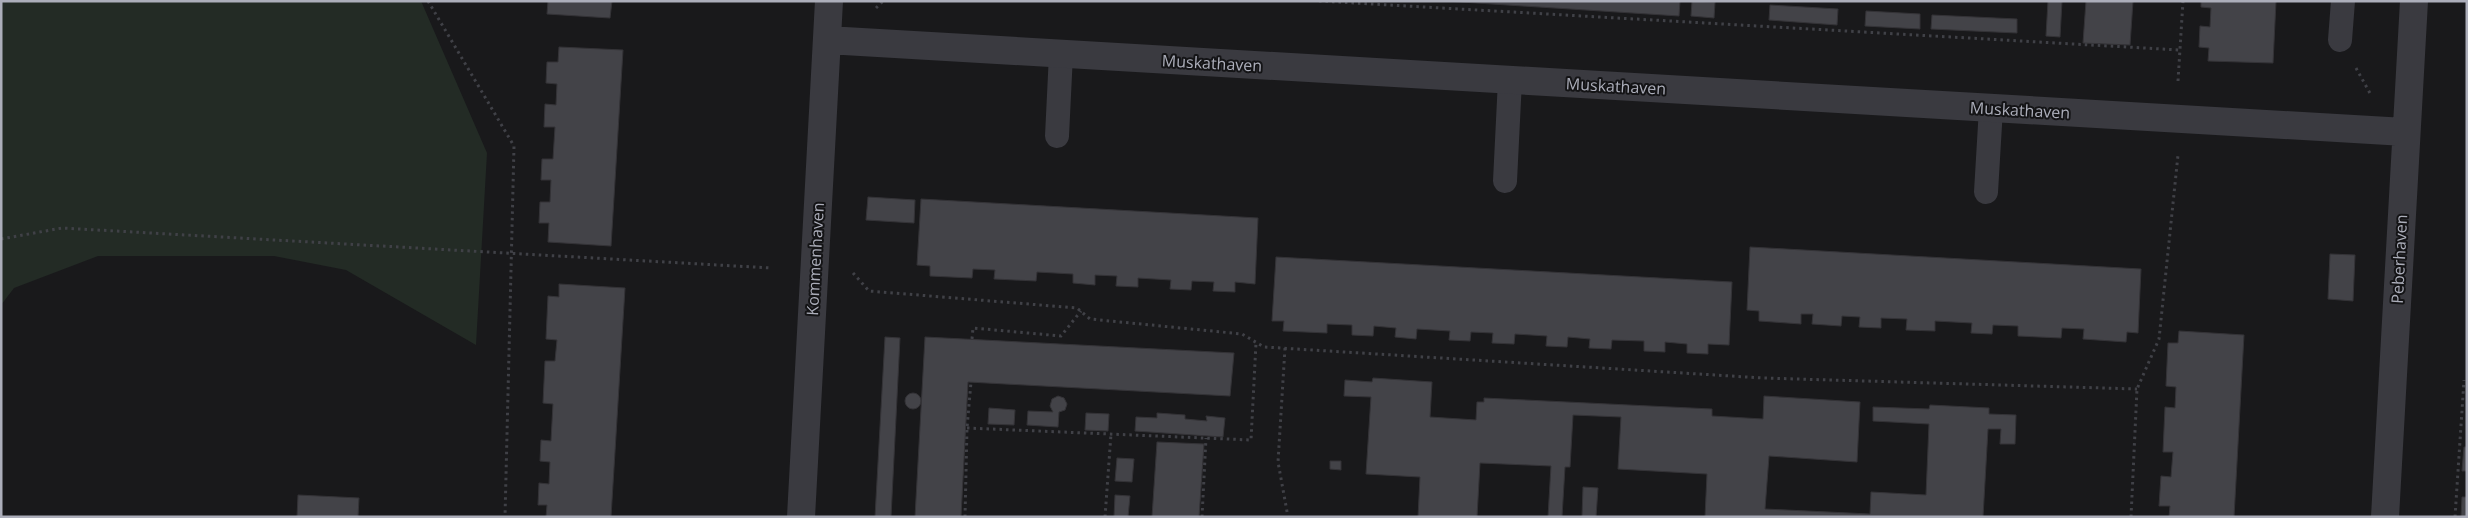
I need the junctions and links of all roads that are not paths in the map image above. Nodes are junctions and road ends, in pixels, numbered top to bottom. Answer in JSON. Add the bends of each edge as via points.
{"nodes":[{"id":1,"x":829,"y":1,"type":"edge"},
{"id":2,"x":2343,"y":1,"type":"edge"},
{"id":3,"x":2414,"y":1,"type":"edge"},
{"id":4,"x":827,"y":40,"type":"junction"},
{"id":5,"x":2340,"y":40,"type":"road end"},
{"id":6,"x":1062,"y":54,"type":"junction"},
{"id":7,"x":1510,"y":80,"type":"junction"},
{"id":8,"x":1991,"y":108,"type":"junction"},
{"id":9,"x":2398,"y":131,"type":"junction"},
{"id":10,"x":1057,"y":136,"type":"dead end"},
{"id":11,"x":1505,"y":181,"type":"dead end"},
{"id":12,"x":1986,"y":192,"type":"dead end"},
{"id":13,"x":801,"y":517,"type":"edge"},
{"id":14,"x":2385,"y":517,"type":"edge"}],
"edges":[{"from":1,"to":4,"type":"street","name":"Kommenhaven"},
{"from":2,"to":5,"type":"lane"},
{"from":3,"to":9,"type":"street","name":"Peberhaven"},
{"from":4,"to":6,"type":"street","name":"Muskathaven"},
{"from":4,"to":13,"type":"street","name":"Kommenhaven"},
{"from":6,"to":7,"type":"street","name":"Muskathaven"},
{"from":6,"to":10,"type":"lane"},
{"from":7,"to":8,"type":"street","name":"Muskathaven"},
{"from":7,"to":11,"type":"lane"},
{"from":8,"to":9,"type":"street","name":"Muskathaven"},
{"from":8,"to":12,"type":"lane"},
{"from":9,"to":14,"type":"street","name":"Peberhaven"}]}
